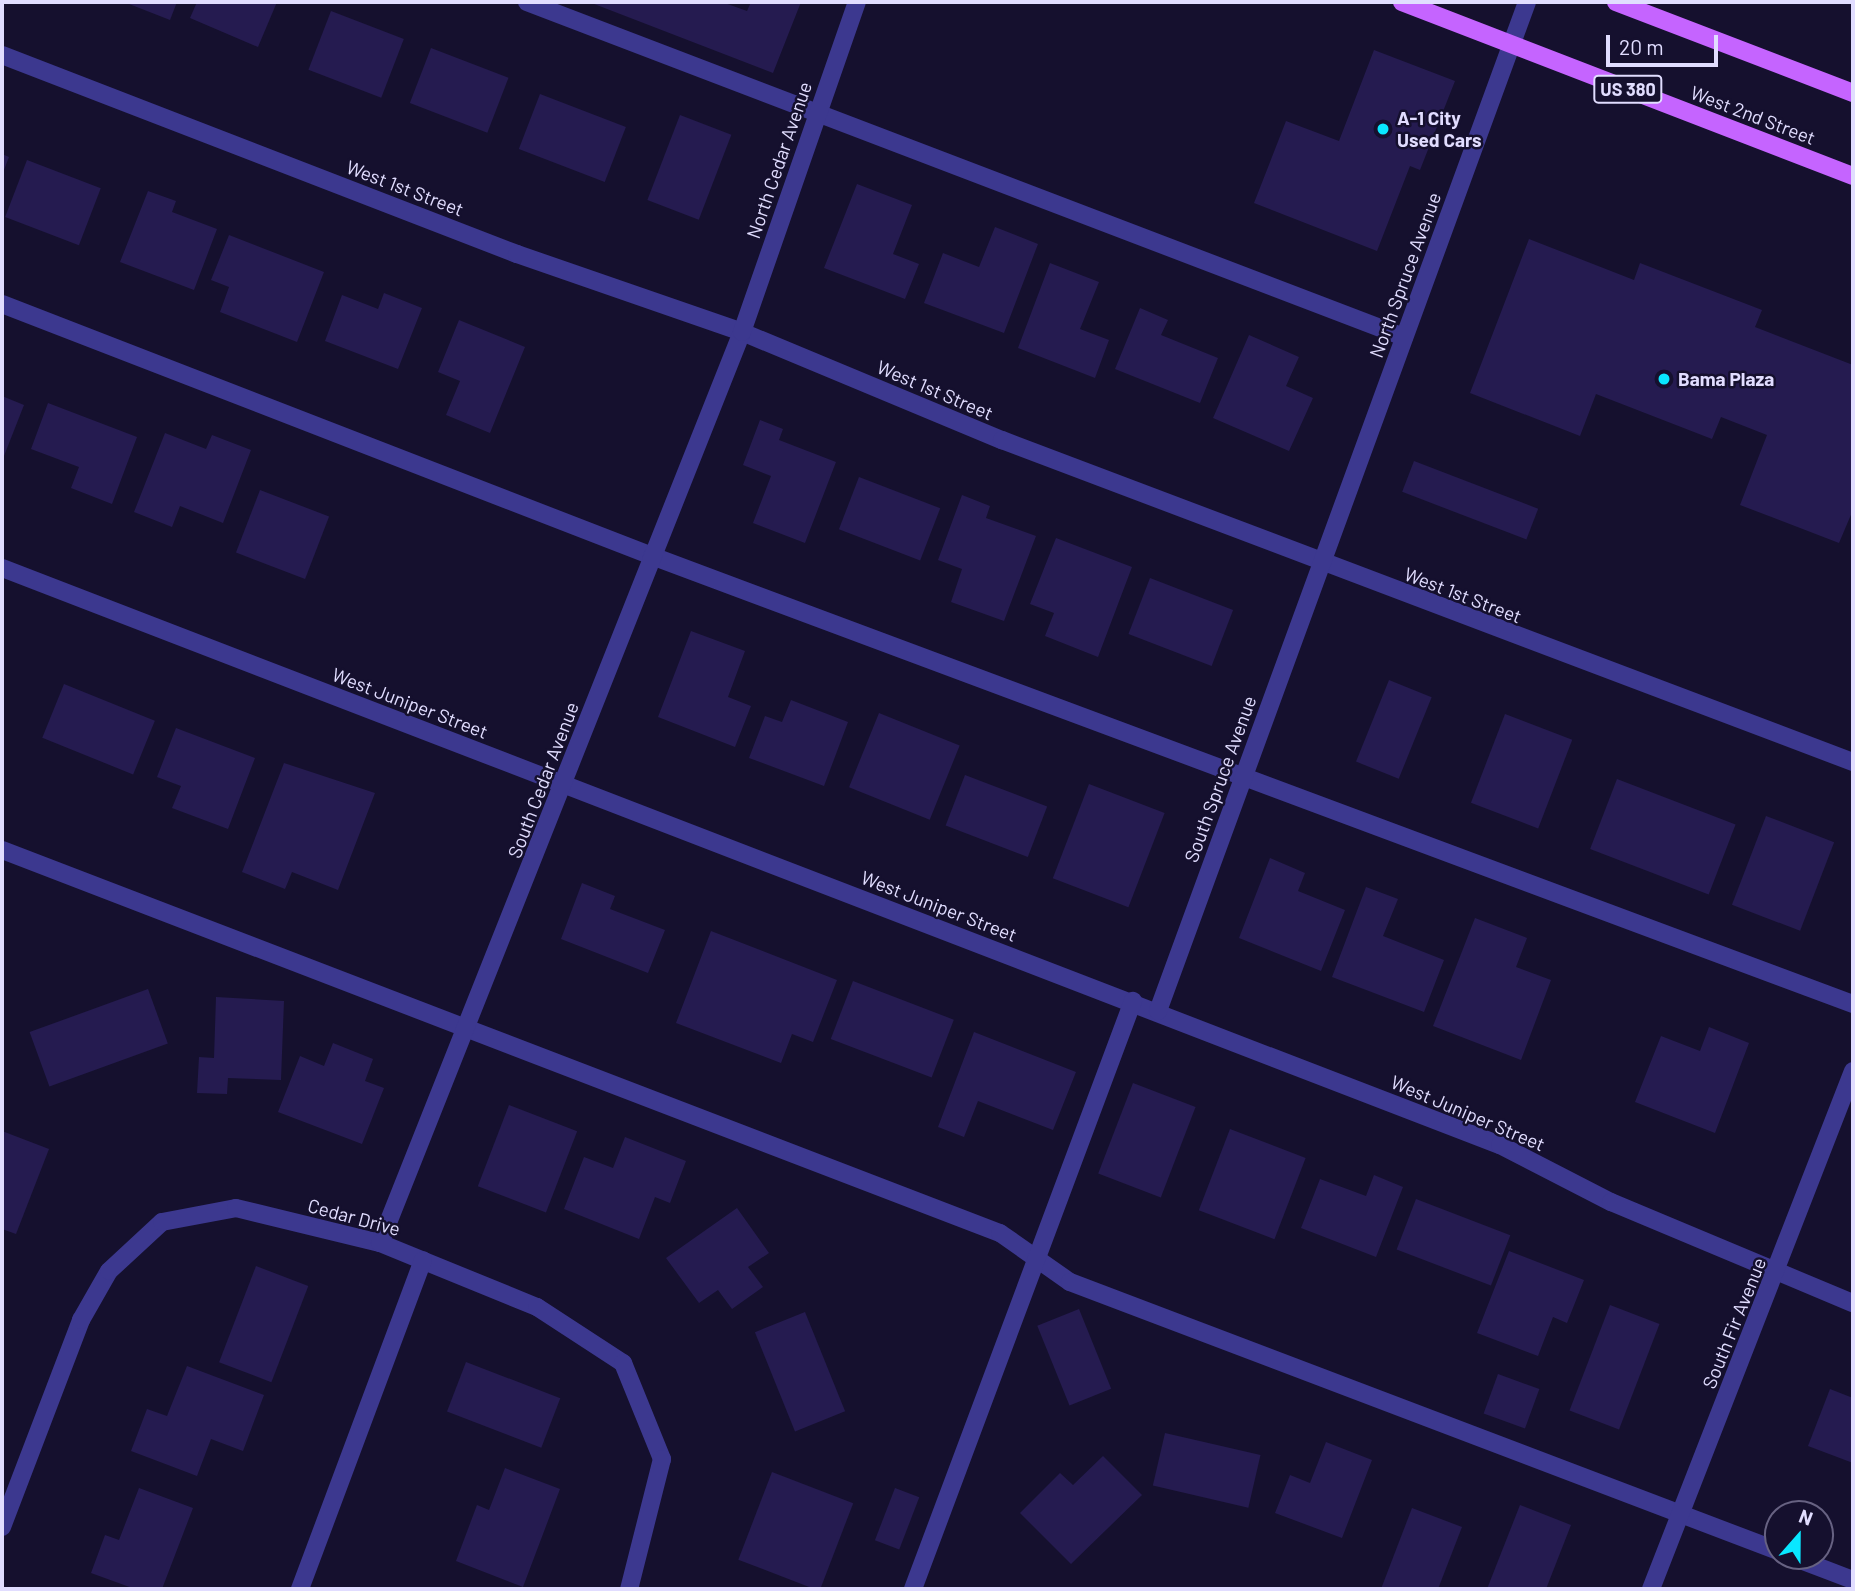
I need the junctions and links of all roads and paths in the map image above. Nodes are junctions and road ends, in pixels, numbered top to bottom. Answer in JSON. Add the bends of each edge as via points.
{"nodes":[{"id":1,"x":527,"y":2,"type":"edge"},
{"id":2,"x":857,"y":2,"type":"edge"},
{"id":3,"x":1402,"y":2,"type":"edge"},
{"id":4,"x":1527,"y":2,"type":"edge"},
{"id":5,"x":1616,"y":2,"type":"edge"},
{"id":6,"x":1511,"y":44,"type":"junction"},
{"id":7,"x":2,"y":55,"type":"edge"},
{"id":8,"x":1853,"y":93,"type":"edge"},
{"id":9,"x":818,"y":112,"type":"junction"},
{"id":10,"x":1853,"y":176,"type":"edge"},
{"id":11,"x":2,"y":304,"type":"edge"},
{"id":12,"x":742,"y":332,"type":"junction"},
{"id":13,"x":1404,"y":337,"type":"junction"},
{"id":14,"x":652,"y":556,"type":"junction"},
{"id":15,"x":1322,"y":562,"type":"junction"},
{"id":16,"x":2,"y":568,"type":"edge"},
{"id":17,"x":1853,"y":762,"type":"edge"},
{"id":18,"x":1244,"y":774,"type":"junction"},
{"id":19,"x":566,"y":786,"type":"junction"},
{"id":20,"x":2,"y":850,"type":"edge"},
{"id":21,"x":1133,"y":1001,"type":"junction"},
{"id":22,"x":1853,"y":1004,"type":"edge"},
{"id":23,"x":1158,"y":1011,"type":"junction"},
{"id":24,"x":468,"y":1026,"type":"junction"},
{"id":25,"x":1853,"y":1071,"type":"edge"},
{"id":26,"x":380,"y":1242,"type":"junction"},
{"id":27,"x":1039,"y":1259,"type":"junction"},
{"id":28,"x":423,"y":1260,"type":"junction"},
{"id":29,"x":1776,"y":1274,"type":"junction"},
{"id":30,"x":1853,"y":1303,"type":"edge"},
{"id":31,"x":1681,"y":1514,"type":"junction"},
{"id":32,"x":2,"y":1527,"type":"edge"},
{"id":33,"x":1764,"y":1546,"type":"edge"},
{"id":34,"x":1827,"y":1570,"type":"edge"},
{"id":35,"x":1853,"y":1580,"type":"edge"},
{"id":36,"x":300,"y":1589,"type":"edge"},
{"id":37,"x":629,"y":1589,"type":"edge"},
{"id":38,"x":913,"y":1589,"type":"edge"},
{"id":39,"x":1651,"y":1589,"type":"edge"}],
"edges":[{"from":1,"to":9,"type":"street"},
{"from":2,"to":9,"type":"street","name":"North Cedar Avenue"},
{"from":3,"to":6,"type":"main road","name":"West 2nd Street","number":"US 380"},
{"from":4,"to":6,"type":"street","name":"North Spruce Avenue"},
{"from":5,"to":8,"type":"main road"},
{"from":6,"to":10,"type":"main road","name":"West 2nd Street","number":"US 380"},
{"from":6,"to":13,"type":"street","name":"North Spruce Avenue"},
{"from":7,"to":12,"type":"street","name":"West 1st Street","via":[[517,254]]},
{"from":9,"to":12,"type":"street","name":"North Cedar Avenue"},
{"from":9,"to":13,"type":"street"},
{"from":11,"to":14,"type":"street"},
{"from":12,"to":14,"type":"street","name":"South Cedar Avenue"},
{"from":12,"to":15,"type":"street","name":"West 1st Street","via":[[1002,440]]},
{"from":13,"to":15,"type":"street","name":"North Spruce Avenue"},
{"from":14,"to":18,"type":"street"},
{"from":14,"to":19,"type":"street","name":"South Cedar Avenue"},
{"from":15,"to":17,"type":"street","name":"West 1st Street"},
{"from":15,"to":18,"type":"street","name":"South Spruce Avenue"},
{"from":16,"to":19,"type":"street","name":"West Juniper Street"},
{"from":18,"to":22,"type":"street"},
{"from":18,"to":23,"type":"street","name":"South Spruce Avenue"},
{"from":19,"to":21,"type":"street","name":"West Juniper Street"},
{"from":19,"to":24,"type":"street","name":"South Cedar Avenue"},
{"from":20,"to":24,"type":"street"},
{"from":21,"to":23,"type":"street","name":"West Juniper Street"},
{"from":21,"to":27,"type":"street"},
{"from":23,"to":29,"type":"street","name":"West Juniper Street","via":[[1500,1145],[1611,1202]]},
{"from":24,"to":26,"type":"street","name":"South Cedar Avenue"},
{"from":24,"to":27,"type":"street","via":[[1000,1233]]},
{"from":25,"to":29,"type":"street","name":"South Fir Avenue"},
{"from":26,"to":28,"type":"street","name":"Cedar Drive"},
{"from":26,"to":32,"type":"street","name":"Cedar Drive","via":[[236,1208],[162,1222],[109,1271],[81,1320]]},
{"from":27,"to":31,"type":"street","via":[[1070,1282]]},
{"from":27,"to":38,"type":"street"},
{"from":28,"to":36,"type":"street"},
{"from":28,"to":37,"type":"street","name":"Cedar Drive","via":[[537,1307],[623,1363],[662,1459]]},
{"from":29,"to":30,"type":"street","name":"West Juniper Street"},
{"from":29,"to":31,"type":"street","name":"South Fir Avenue"},
{"from":31,"to":33,"type":"street"},
{"from":31,"to":39,"type":"street","name":"South Fir Avenue"},
{"from":34,"to":35,"type":"street"}]}
